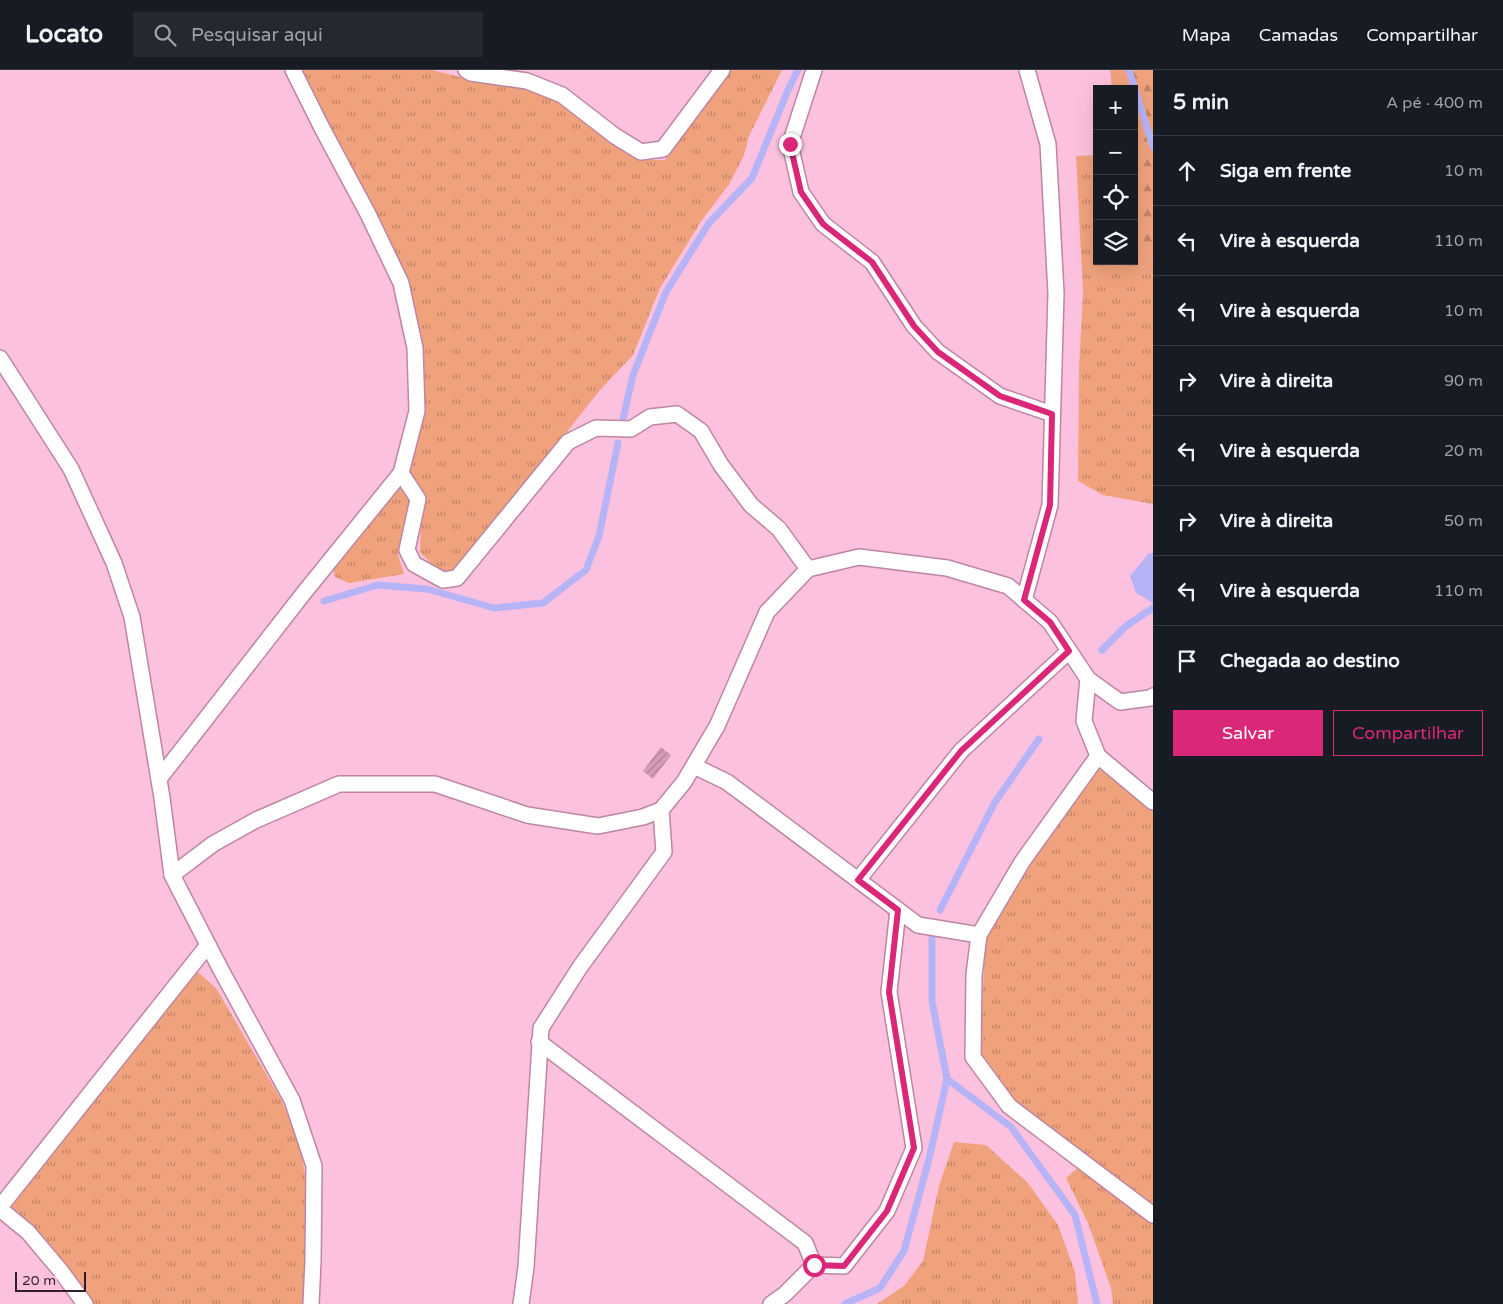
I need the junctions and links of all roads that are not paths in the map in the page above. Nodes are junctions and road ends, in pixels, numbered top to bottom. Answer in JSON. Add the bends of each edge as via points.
{"nodes":[{"id":1,"x":294,"y":70,"type":"edge"},
{"id":2,"x":466,"y":70,"type":"edge"},
{"id":3,"x":722,"y":70,"type":"edge"},
{"id":4,"x":814,"y":70,"type":"edge"},
{"id":5,"x":1027,"y":70,"type":"edge"},
{"id":6,"x":0,"y":358,"type":"edge"},
{"id":7,"x":1052,"y":414,"type":"junction"},
{"id":8,"x":401,"y":473,"type":"junction"},
{"id":9,"x":808,"y":569,"type":"junction"},
{"id":10,"x":1024,"y":600,"type":"junction"},
{"id":11,"x":1069,"y":651,"type":"junction"},
{"id":12,"x":1088,"y":679,"type":"junction"},
{"id":13,"x":1153,"y":696,"type":"edge"},
{"id":14,"x":1098,"y":756,"type":"junction"},
{"id":15,"x":694,"y":766,"type":"junction"},
{"id":16,"x":159,"y":779,"type":"junction"},
{"id":17,"x":1153,"y":802,"type":"edge"},
{"id":18,"x":661,"y":810,"type":"junction"},
{"id":19,"x":172,"y":875,"type":"junction"},
{"id":20,"x":858,"y":880,"type":"junction"},
{"id":21,"x":898,"y":910,"type":"junction"},
{"id":22,"x":978,"y":935,"type":"junction"},
{"id":23,"x":208,"y":945,"type":"junction"},
{"id":24,"x":540,"y":1042,"type":"junction"},
{"id":25,"x":0,"y":1208,"type":"edge"},
{"id":26,"x":1153,"y":1215,"type":"edge"},
{"id":27,"x":814,"y":1265,"type":"junction"},
{"id":28,"x":84,"y":1304,"type":"edge"},
{"id":29,"x":310,"y":1304,"type":"edge"},
{"id":30,"x":521,"y":1304,"type":"edge"},
{"id":31,"x":771,"y":1304,"type":"edge"}],
"edges":[{"from":1,"to":8,"type":"lane","via":[[401,283],[415,348],[417,411]]},
{"from":2,"to":3,"type":"lane","via":[[527,81],[562,95],[641,152],[663,149]]},
{"from":4,"to":7,"type":"lane","via":[[790,144],[801,192],[823,224],[872,262],[914,326],[938,352],[1000,396]]},
{"from":5,"to":7,"type":"lane","via":[[1048,144],[1056,293]]},
{"from":6,"to":16,"type":"lane","via":[[71,469],[114,563],[132,617]]},
{"from":7,"to":10,"type":"lane","via":[[1050,505]]},
{"from":8,"to":9,"type":"lane","via":[[418,499],[407,550],[414,564],[443,580],[457,578],[568,442],[596,428],[630,429],[650,417],[677,414],[701,431],[750,505],[779,529]]},
{"from":8,"to":16,"type":"lane"},
{"from":9,"to":10,"type":"lane","via":[[859,557],[947,568],[1008,586]]},
{"from":9,"to":15,"type":"lane","via":[[767,612],[717,726]]},
{"from":10,"to":11,"type":"lane","via":[[1050,622]]},
{"from":11,"to":12,"type":"lane"},
{"from":11,"to":20,"type":"lane","via":[[961,751]]},
{"from":12,"to":13,"type":"lane","via":[[1120,702]]},
{"from":12,"to":14,"type":"lane","via":[[1084,721]]},
{"from":14,"to":17,"type":"lane"},
{"from":14,"to":22,"type":"lane","via":[[1022,862]]},
{"from":15,"to":18,"type":"lane"},
{"from":15,"to":20,"type":"lane","via":[[727,782]]},
{"from":16,"to":19,"type":"lane"},
{"from":18,"to":19,"type":"lane","via":[[598,826],[527,816],[435,784],[339,784],[256,820],[213,844]]},
{"from":18,"to":24,"type":"lane","via":[[664,852],[580,967],[541,1028]]},
{"from":19,"to":23,"type":"lane"},
{"from":20,"to":21,"type":"lane"},
{"from":21,"to":22,"type":"lane","via":[[918,925]]},
{"from":21,"to":27,"type":"lane","via":[[889,992],[914,1148],[887,1211],[844,1266]]},
{"from":22,"to":26,"type":"lane","via":[[973,1057],[1009,1106]]},
{"from":23,"to":25,"type":"lane"},
{"from":23,"to":29,"type":"lane","via":[[292,1100],[314,1166]]},
{"from":24,"to":27,"type":"lane","via":[[806,1243]]},
{"from":24,"to":30,"type":"lane"},
{"from":25,"to":28,"type":"lane","via":[[28,1232]]},
{"from":27,"to":31,"type":"lane"}]}
